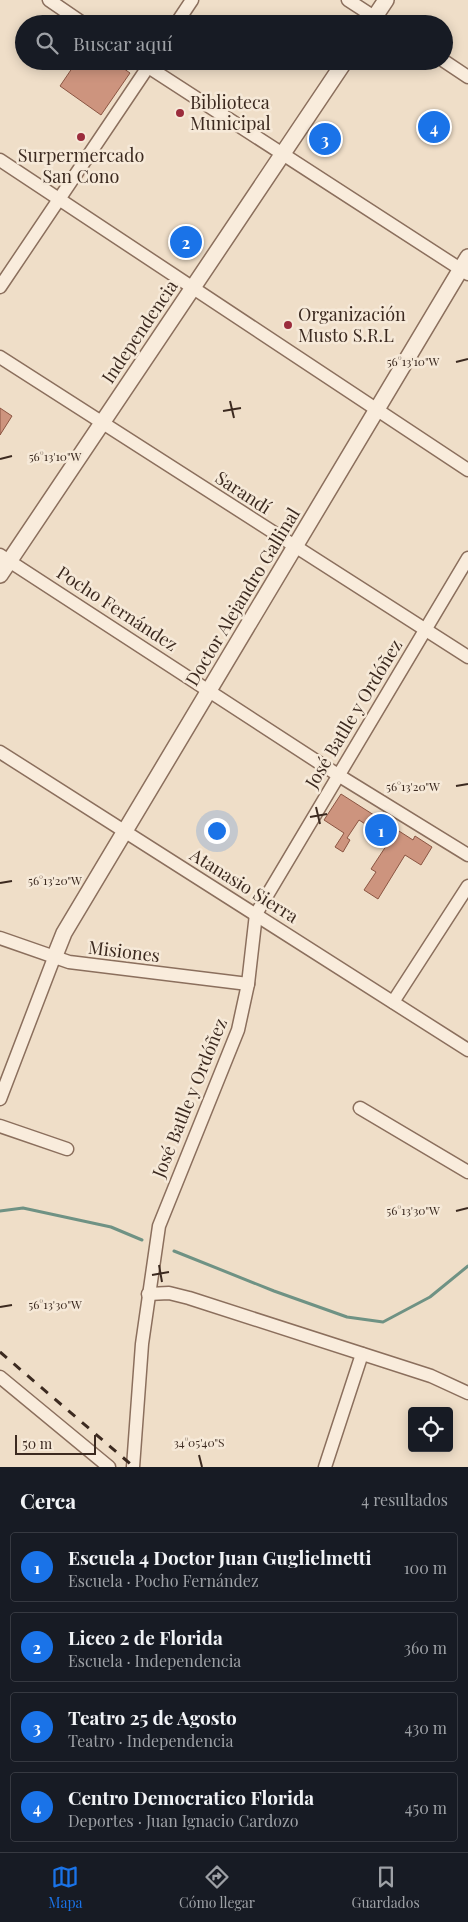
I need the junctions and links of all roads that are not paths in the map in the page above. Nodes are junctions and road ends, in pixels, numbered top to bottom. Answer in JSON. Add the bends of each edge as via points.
{"nodes":[{"id":1,"x":49,"y":0,"type":"edge"},
{"id":2,"x":192,"y":0,"type":"edge"},
{"id":3,"x":348,"y":0,"type":"edge"},
{"id":4,"x":386,"y":0,"type":"edge"},
{"id":5,"x":71,"y":15,"type":"edge"},
{"id":6,"x":182,"y":15,"type":"edge"},
{"id":7,"x":367,"y":15,"type":"edge"},
{"id":8,"x":379,"y":15,"type":"edge"},
{"id":9,"x":453,"y":67,"type":"edge"},
{"id":10,"x":142,"y":70,"type":"edge"},
{"id":11,"x":157,"y":70,"type":"edge"},
{"id":12,"x":339,"y":70,"type":"edge"},
{"id":13,"x":468,"y":76,"type":"edge"},
{"id":14,"x":282,"y":154,"type":"junction"},
{"id":15,"x":0,"y":160,"type":"edge"},
{"id":16,"x":58,"y":198,"type":"junction"},
{"id":17,"x":466,"y":267,"type":"edge"},
{"id":18,"x":193,"y":286,"type":"junction"},
{"id":19,"x":0,"y":287,"type":"edge"},
{"id":20,"x":0,"y":357,"type":"edge"},
{"id":21,"x":376,"y":408,"type":"junction"},
{"id":22,"x":101,"y":423,"type":"junction"},
{"id":23,"x":468,"y":470,"type":"edge"},
{"id":24,"x":294,"y":547,"type":"junction"},
{"id":25,"x":5,"y":557,"type":"edge"},
{"id":26,"x":468,"y":558,"type":"edge"},
{"id":27,"x":0,"y":575,"type":"edge"},
{"id":28,"x":425,"y":630,"type":"junction"},
{"id":29,"x":468,"y":658,"type":"edge"},
{"id":30,"x":210,"y":690,"type":"junction"},
{"id":31,"x":0,"y":752,"type":"edge"},
{"id":32,"x":338,"y":775,"type":"junction"},
{"id":33,"x":125,"y":832,"type":"junction"},
{"id":34,"x":468,"y":855,"type":"edge"},
{"id":35,"x":468,"y":886,"type":"edge"},
{"id":36,"x":256,"y":914,"type":"junction"},
{"id":37,"x":0,"y":938,"type":"edge"},
{"id":38,"x":54,"y":958,"type":"junction"},
{"id":39,"x":248,"y":984,"type":"junction"},
{"id":40,"x":393,"y":1002,"type":"junction"},
{"id":41,"x":468,"y":1050,"type":"edge"},
{"id":42,"x":0,"y":1099,"type":"edge"},
{"id":43,"x":360,"y":1108,"type":"dead end"},
{"id":44,"x":0,"y":1126,"type":"edge"},
{"id":45,"x":67,"y":1149,"type":"dead end"},
{"id":46,"x":468,"y":1172,"type":"edge"},
{"id":47,"x":148,"y":1294,"type":"junction"},
{"id":48,"x":362,"y":1354,"type":"junction"},
{"id":49,"x":0,"y":1377,"type":"edge"},
{"id":50,"x":465,"y":1391,"type":"edge"},
{"id":51,"x":108,"y":1467,"type":"edge"},
{"id":52,"x":133,"y":1467,"type":"edge"},
{"id":53,"x":325,"y":1467,"type":"edge"}],
"edges":[{"from":1,"to":5,"type":"street"},
{"from":2,"to":6,"type":"street"},
{"from":3,"to":7,"type":"street"},
{"from":4,"to":8,"type":"street"},
{"from":9,"to":13,"type":"street"},
{"from":10,"to":16,"type":"street"},
{"from":11,"to":14,"type":"street"},
{"from":12,"to":14,"type":"street","name":"Independencia"},
{"from":14,"to":17,"type":"street"},
{"from":14,"to":18,"type":"street","name":"Independencia"},
{"from":15,"to":16,"type":"street"},
{"from":16,"to":18,"type":"street"},
{"from":16,"to":19,"type":"street"},
{"from":17,"to":21,"type":"street","name":"Doctor Alejandro Gallinal"},
{"from":18,"to":21,"type":"street"},
{"from":18,"to":22,"type":"street","name":"Independencia"},
{"from":20,"to":22,"type":"street","name":"Sarandí"},
{"from":21,"to":23,"type":"street"},
{"from":21,"to":24,"type":"street","name":"Doctor Alejandro Gallinal"},
{"from":22,"to":24,"type":"street","name":"Sarandí"},
{"from":22,"to":25,"type":"street","name":"Independencia"},
{"from":24,"to":28,"type":"street","name":"Sarandí"},
{"from":24,"to":30,"type":"street","name":"Doctor Alejandro Gallinal"},
{"from":25,"to":27,"type":"street","name":"Independencia"},
{"from":25,"to":30,"type":"street","name":"Pocho Fernández"},
{"from":26,"to":28,"type":"street","name":"José Batlle y Ordóñez"},
{"from":28,"to":29,"type":"street","name":"Sarandí"},
{"from":28,"to":32,"type":"street","name":"José Batlle y Ordóñez"},
{"from":30,"to":32,"type":"street","name":"Pocho Fernández"},
{"from":30,"to":33,"type":"street","name":"Doctor Alejandro Gallinal"},
{"from":31,"to":33,"type":"street","name":"Atanasio Sierra"},
{"from":32,"to":34,"type":"street","name":"Pocho Fernández"},
{"from":32,"to":36,"type":"street","name":"José Batlle y Ordóñez"},
{"from":33,"to":36,"type":"street","name":"Atanasio Sierra"},
{"from":33,"to":38,"type":"street","name":"Doctor Alejandro Gallinal","via":[[64,934]]},
{"from":35,"to":40,"type":"street"},
{"from":36,"to":39,"type":"street","name":"José Batlle y Ordóñez"},
{"from":36,"to":40,"type":"street","name":"Atanasio Sierra"},
{"from":37,"to":38,"type":"street","name":"Misiones"},
{"from":38,"to":39,"type":"street","name":"Misiones"},
{"from":38,"to":42,"type":"street"},
{"from":39,"to":47,"type":"street","name":"José Batlle y Ordóñez","via":[[232,1050],[163,1212]]},
{"from":40,"to":41,"type":"street","name":"Atanasio Sierra"},
{"from":43,"to":46,"type":"street"},
{"from":44,"to":45,"type":"street"},
{"from":47,"to":48,"type":"street","via":[[169,1293],[189,1298]]},
{"from":47,"to":52,"type":"street","name":"José Batlle y Ordóñez"},
{"from":48,"to":50,"type":"street","via":[[431,1376]]},
{"from":48,"to":53,"type":"street"},
{"from":49,"to":51,"type":"street"}]}
